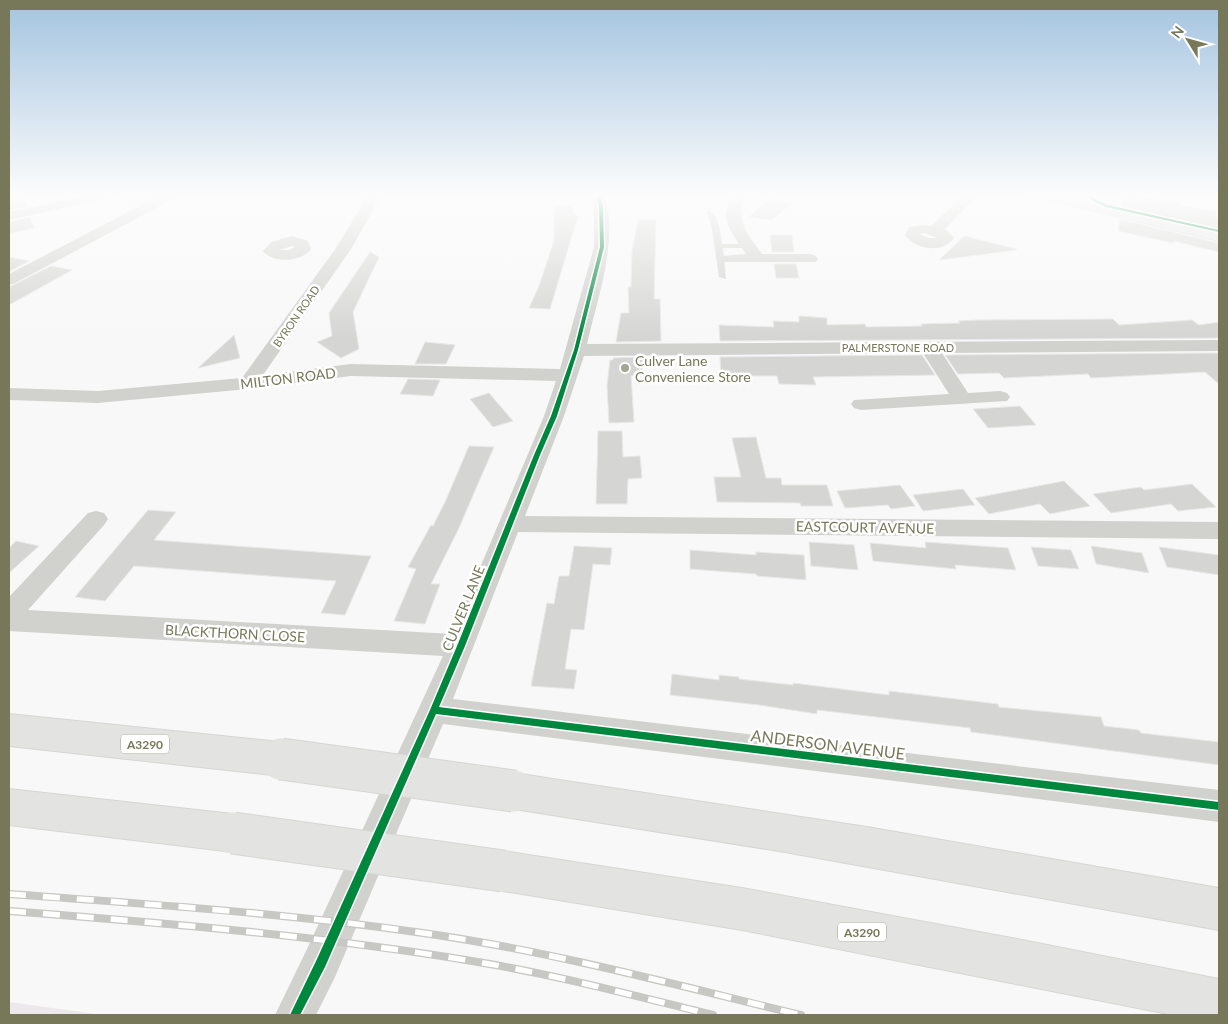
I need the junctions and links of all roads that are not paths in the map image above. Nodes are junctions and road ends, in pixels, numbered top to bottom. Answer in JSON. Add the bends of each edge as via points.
{"nodes":[{"id":1,"x":81,"y":242,"type":"edge"},
{"id":2,"x":336,"y":242,"type":"edge"},
{"id":3,"x":602,"y":242,"type":"edge"},
{"id":4,"x":718,"y":242,"type":"edge"},
{"id":5,"x":747,"y":242,"type":"edge"},
{"id":6,"x":719,"y":246,"type":"junction"},
{"id":7,"x":303,"y":249,"type":"dead end"},
{"id":8,"x":330,"y":249,"type":"junction"},
{"id":9,"x":754,"y":253,"type":"junction"},
{"id":10,"x":729,"y":259,"type":"dead end"},
{"id":11,"x":810,"y":259,"type":"dead end"},
{"id":12,"x":723,"y":277,"type":"dead end"},
{"id":13,"x":9,"y":280,"type":"edge"},
{"id":14,"x":929,"y":346,"type":"junction"},
{"id":15,"x":1219,"y":346,"type":"edge"},
{"id":16,"x":576,"y":350,"type":"junction"},
{"id":17,"x":569,"y":375,"type":"junction"},
{"id":18,"x":248,"y":383,"type":"junction"},
{"id":19,"x":9,"y":394,"type":"edge"},
{"id":20,"x":1000,"y":397,"type":"dead end"},
{"id":21,"x":962,"y":399,"type":"junction"},
{"id":22,"x":861,"y":404,"type":"dead end"},
{"id":23,"x":96,"y":519,"type":"dead end"},
{"id":24,"x":510,"y":524,"type":"junction"},
{"id":25,"x":1219,"y":531,"type":"edge"},
{"id":26,"x":9,"y":614,"type":"edge"},
{"id":27,"x":9,"y":620,"type":"edge"},
{"id":28,"x":462,"y":646,"type":"junction"},
{"id":29,"x":434,"y":710,"type":"junction"},
{"id":30,"x":9,"y":730,"type":"edge"},
{"id":31,"x":1219,"y":806,"type":"edge"},
{"id":32,"x":9,"y":807,"type":"edge"},
{"id":33,"x":1219,"y":909,"type":"edge"},
{"id":34,"x":1219,"y":1002,"type":"edge"},
{"id":35,"x":295,"y":1015,"type":"edge"}],
"edges":[{"from":1,"to":13,"type":"street"},
{"from":2,"to":8,"type":"street","name":"BYRON ROAD"},
{"from":3,"to":16,"type":"street","name":"CULVER LANE"},
{"from":4,"to":6,"type":"lane"},
{"from":5,"to":9,"type":"street"},
{"from":6,"to":9,"type":"lane"},
{"from":6,"to":12,"type":"lane"},
{"from":7,"to":8,"type":"street"},
{"from":8,"to":18,"type":"street","name":"BYRON ROAD"},
{"from":9,"to":10,"type":"street"},
{"from":9,"to":11,"type":"street"},
{"from":14,"to":15,"type":"street","name":"PALMERSTONE ROAD"},
{"from":14,"to":16,"type":"street","name":"PALMERSTONE ROAD"},
{"from":14,"to":21,"type":"street"},
{"from":16,"to":17,"type":"street","name":"CULVER LANE"},
{"from":17,"to":18,"type":"street","name":"MILTON ROAD","via":[[351,370]]},
{"from":17,"to":24,"type":"street","name":"CULVER LANE"},
{"from":18,"to":19,"type":"street","name":"MILTON ROAD","via":[[98,397]]},
{"from":20,"to":21,"type":"street"},
{"from":21,"to":22,"type":"street"},
{"from":23,"to":26,"type":"street"},
{"from":24,"to":25,"type":"street","name":"EASTCOURT AVENUE"},
{"from":24,"to":28,"type":"street","name":"CULVER LANE"},
{"from":27,"to":28,"type":"street","name":"BLACKTHORN CLOSE"},
{"from":28,"to":29,"type":"street","name":"CULVER LANE"},
{"from":29,"to":31,"type":"street","name":"ANDERSON AVENUE"},
{"from":29,"to":35,"type":"street","name":"CULVER LANE"},
{"from":30,"to":33,"type":"main road","number":"A3290","bridge":true,"via":[[281,759],[661,812]]},
{"from":32,"to":34,"type":"main road","number":"A3290","bridge":true,"via":[[234,833],[752,911]]}]}
